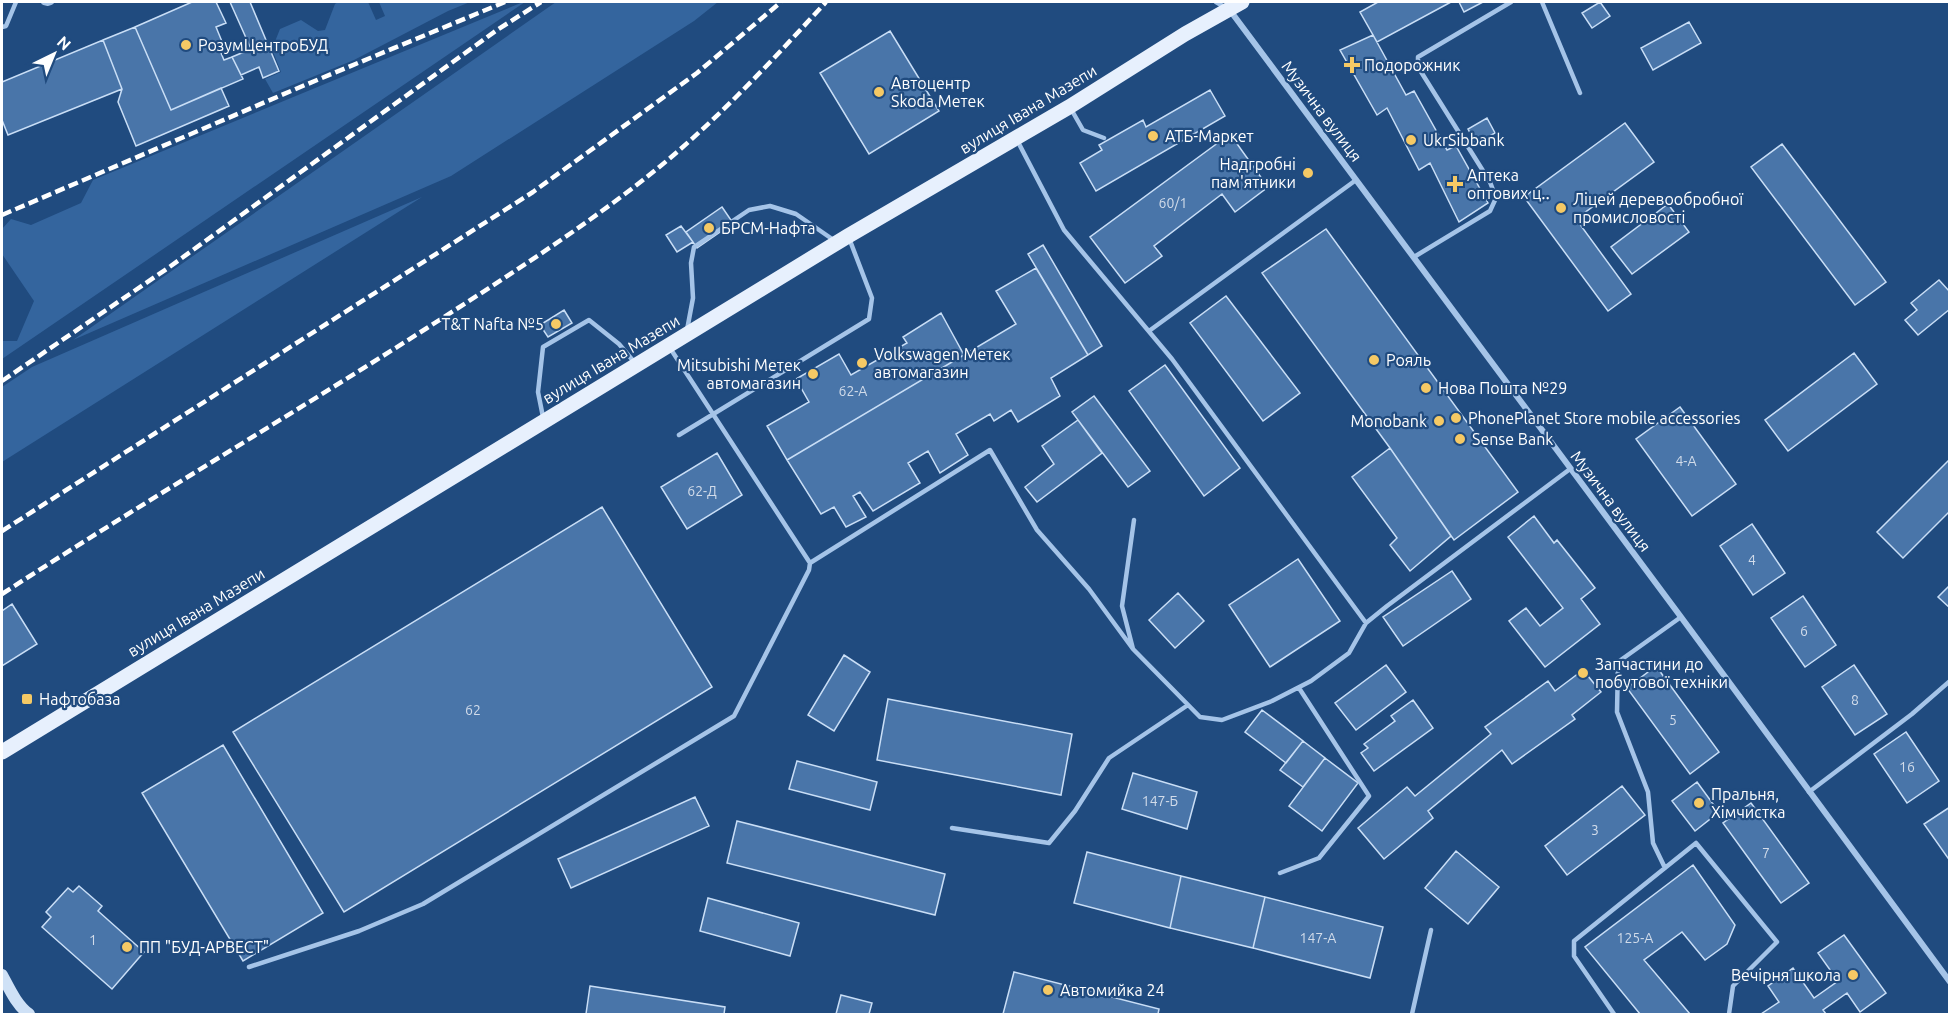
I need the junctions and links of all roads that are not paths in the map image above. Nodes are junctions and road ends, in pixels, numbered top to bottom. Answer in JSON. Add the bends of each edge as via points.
{"nodes":[{"id":1,"x":16,"y":2,"type":"edge"},
{"id":2,"x":1511,"y":2,"type":"edge"},
{"id":3,"x":1542,"y":2,"type":"edge"},
{"id":4,"x":1229,"y":4,"type":"edge"},
{"id":5,"x":2,"y":27,"type":"edge"},
{"id":6,"x":1580,"y":93,"type":"dead end"},
{"id":7,"x":1069,"y":106,"type":"junction"},
{"id":8,"x":1016,"y":138,"type":"junction"},
{"id":9,"x":1104,"y":138,"type":"dead end"},
{"id":10,"x":1356,"y":180,"type":"junction"},
{"id":11,"x":843,"y":239,"type":"junction"},
{"id":12,"x":1414,"y":257,"type":"junction"},
{"id":13,"x":1149,"y":331,"type":"junction"},
{"id":14,"x":686,"y":336,"type":"junction"},
{"id":15,"x":669,"y":346,"type":"junction"},
{"id":16,"x":637,"y":365,"type":"junction"},
{"id":17,"x":712,"y":415,"type":"junction"},
{"id":18,"x":544,"y":420,"type":"junction"},
{"id":19,"x":679,"y":435,"type":"dead end"},
{"id":20,"x":1570,"y":469,"type":"junction"},
{"id":21,"x":1134,"y":520,"type":"dead end"},
{"id":22,"x":810,"y":563,"type":"junction"},
{"id":23,"x":1681,"y":617,"type":"junction"},
{"id":24,"x":1366,"y":623,"type":"junction"},
{"id":25,"x":1133,"y":649,"type":"junction"},
{"id":26,"x":1950,"y":681,"type":"edge"},
{"id":27,"x":1299,"y":688,"type":"junction"},
{"id":28,"x":1188,"y":705,"type":"junction"},
{"id":29,"x":2,"y":752,"type":"edge"},
{"id":30,"x":1809,"y":792,"type":"junction"},
{"id":31,"x":952,"y":828,"type":"dead end"},
{"id":32,"x":1665,"y":868,"type":"junction"},
{"id":33,"x":1280,"y":873,"type":"dead end"},
{"id":34,"x":1431,"y":930,"type":"dead end"},
{"id":35,"x":249,"y":967,"type":"dead end"},
{"id":36,"x":2,"y":975,"type":"edge"},
{"id":37,"x":1950,"y":982,"type":"edge"},
{"id":38,"x":29,"y":1014,"type":"edge"},
{"id":39,"x":1412,"y":1014,"type":"edge"},
{"id":40,"x":1614,"y":1014,"type":"edge"},
{"id":41,"x":1729,"y":1014,"type":"edge"}],
"edges":[{"from":1,"to":5,"type":"lane","via":[[6,26]]},
{"from":2,"to":12,"type":"lane","via":[[1418,57],[1418,67],[1490,182],[1496,198],[1490,211]]},
{"from":3,"to":6,"type":"lane"},
{"from":4,"to":7,"type":"main road","name":"вулиця Івана Мазепи"},
{"from":4,"to":10,"type":"street","name":"Музична вулиця"},
{"from":7,"to":8,"type":"main road","name":"вулиця Івана Мазепи"},
{"from":7,"to":9,"type":"lane","via":[[1083,130]]},
{"from":8,"to":11,"type":"main road","name":"вулиця Івана Мазепи"},
{"from":8,"to":13,"type":"lane","via":[[1064,230]]},
{"from":10,"to":12,"type":"street","name":"Музична вулиця"},
{"from":10,"to":13,"type":"lane"},
{"from":11,"to":14,"type":"main road","name":"вулиця Івана Мазепи"},
{"from":11,"to":14,"type":"lane","via":[[796,214],[770,206],[749,210],[694,247],[693,298]]},
{"from":11,"to":17,"type":"lane","via":[[872,298],[869,319]]},
{"from":12,"to":20,"type":"street","name":"Музична вулиця"},
{"from":13,"to":24,"type":"lane"},
{"from":14,"to":15,"type":"main road","name":"вулиця Івана Мазепи"},
{"from":15,"to":16,"type":"main road","name":"вулиця Івана Мазепи"},
{"from":15,"to":17,"type":"lane"},
{"from":16,"to":18,"type":"main road","name":"вулиця Івана Мазепи"},
{"from":16,"to":18,"type":"lane","via":[[619,344],[589,320],[543,347],[538,392]]},
{"from":17,"to":19,"type":"lane"},
{"from":17,"to":22,"type":"lane"},
{"from":18,"to":29,"type":"main road","name":"вулиця Івана Мазепи"},
{"from":20,"to":23,"type":"street","name":"Музична вулиця"},
{"from":20,"to":24,"type":"lane"},
{"from":21,"to":25,"type":"lane","via":[[1122,606]]},
{"from":22,"to":25,"type":"lane","via":[[990,450],[1037,530],[1089,589]]},
{"from":22,"to":35,"type":"lane","via":[[735,716],[423,904],[359,931]]},
{"from":23,"to":30,"type":"street","name":"Музична вулиця"},
{"from":23,"to":32,"type":"lane","via":[[1618,662],[1617,712],[1648,792],[1653,843]]},
{"from":24,"to":27,"type":"lane","via":[[1349,653]]},
{"from":25,"to":28,"type":"lane"},
{"from":26,"to":30,"type":"lane"},
{"from":27,"to":28,"type":"lane","via":[[1222,720],[1200,717]]},
{"from":27,"to":33,"type":"lane","via":[[1369,796],[1319,858]]},
{"from":28,"to":31,"type":"lane","via":[[1109,758],[1049,843]]},
{"from":30,"to":37,"type":"street","name":"Музична вулиця"},
{"from":32,"to":40,"type":"lane","via":[[1574,941],[1574,956]]},
{"from":32,"to":41,"type":"lane","via":[[1696,843],[1777,942],[1733,986]]},
{"from":34,"to":39,"type":"lane"},
{"from":36,"to":38,"type":"main road"}]}
